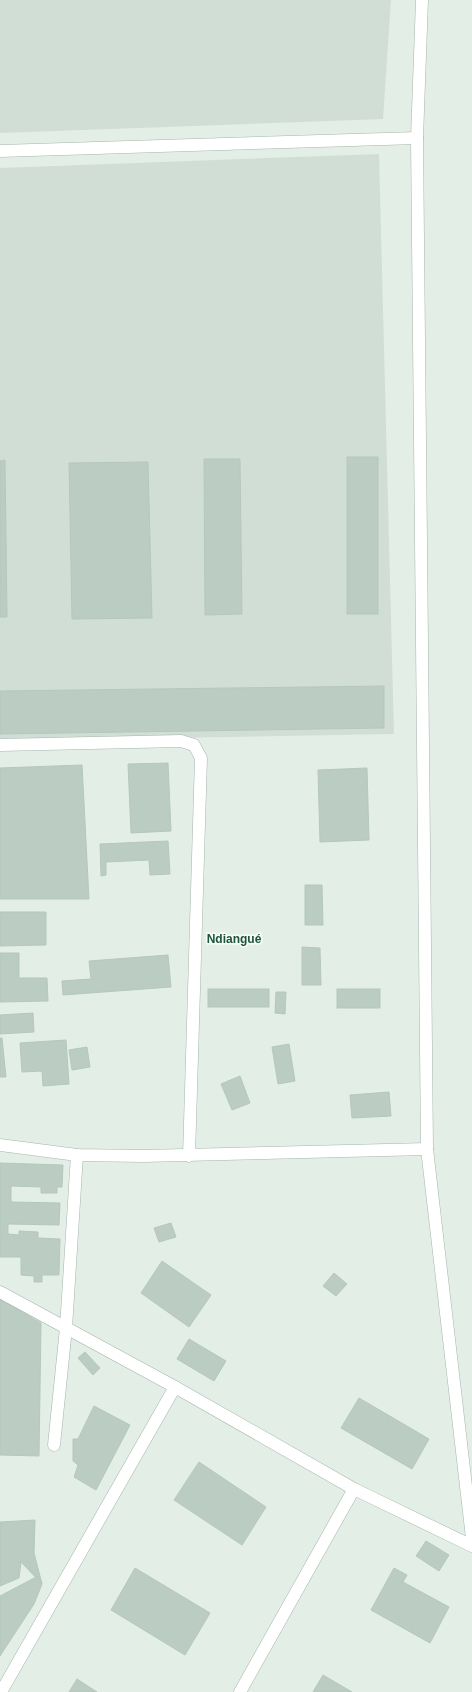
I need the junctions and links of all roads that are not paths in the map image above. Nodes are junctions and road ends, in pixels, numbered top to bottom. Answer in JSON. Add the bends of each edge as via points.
{"nodes":[{"id":1,"x":422,"y":0,"type":"edge"},
{"id":2,"x":417,"y":138,"type":"junction"},
{"id":3,"x":0,"y":151,"type":"edge"},
{"id":4,"x":0,"y":745,"type":"edge"},
{"id":5,"x":0,"y":1145,"type":"edge"},
{"id":6,"x":427,"y":1149,"type":"junction"},
{"id":7,"x":77,"y":1155,"type":"junction"},
{"id":8,"x":189,"y":1156,"type":"junction"},
{"id":9,"x":0,"y":1292,"type":"edge"},
{"id":10,"x":66,"y":1328,"type":"junction"},
{"id":11,"x":174,"y":1387,"type":"junction"},
{"id":12,"x":54,"y":1445,"type":"dead end"},
{"id":13,"x":354,"y":1489,"type":"junction"},
{"id":14,"x":472,"y":1538,"type":"edge"},
{"id":15,"x":472,"y":1546,"type":"edge"},
{"id":16,"x":0,"y":1692,"type":"edge"},
{"id":17,"x":240,"y":1692,"type":"edge"}],
"edges":[{"from":1,"to":2,"type":"street"},
{"from":2,"to":3,"type":"street"},
{"from":2,"to":6,"type":"street"},
{"from":4,"to":8,"type":"street","via":[[181,741],[194,745],[201,758]]},
{"from":5,"to":7,"type":"street"},
{"from":6,"to":8,"type":"street"},
{"from":6,"to":14,"type":"street"},
{"from":7,"to":8,"type":"street"},
{"from":7,"to":10,"type":"street"},
{"from":9,"to":10,"type":"street"},
{"from":10,"to":11,"type":"street"},
{"from":10,"to":12,"type":"street"},
{"from":11,"to":13,"type":"street"},
{"from":11,"to":16,"type":"street"},
{"from":13,"to":15,"type":"street"},
{"from":13,"to":17,"type":"street"}]}
